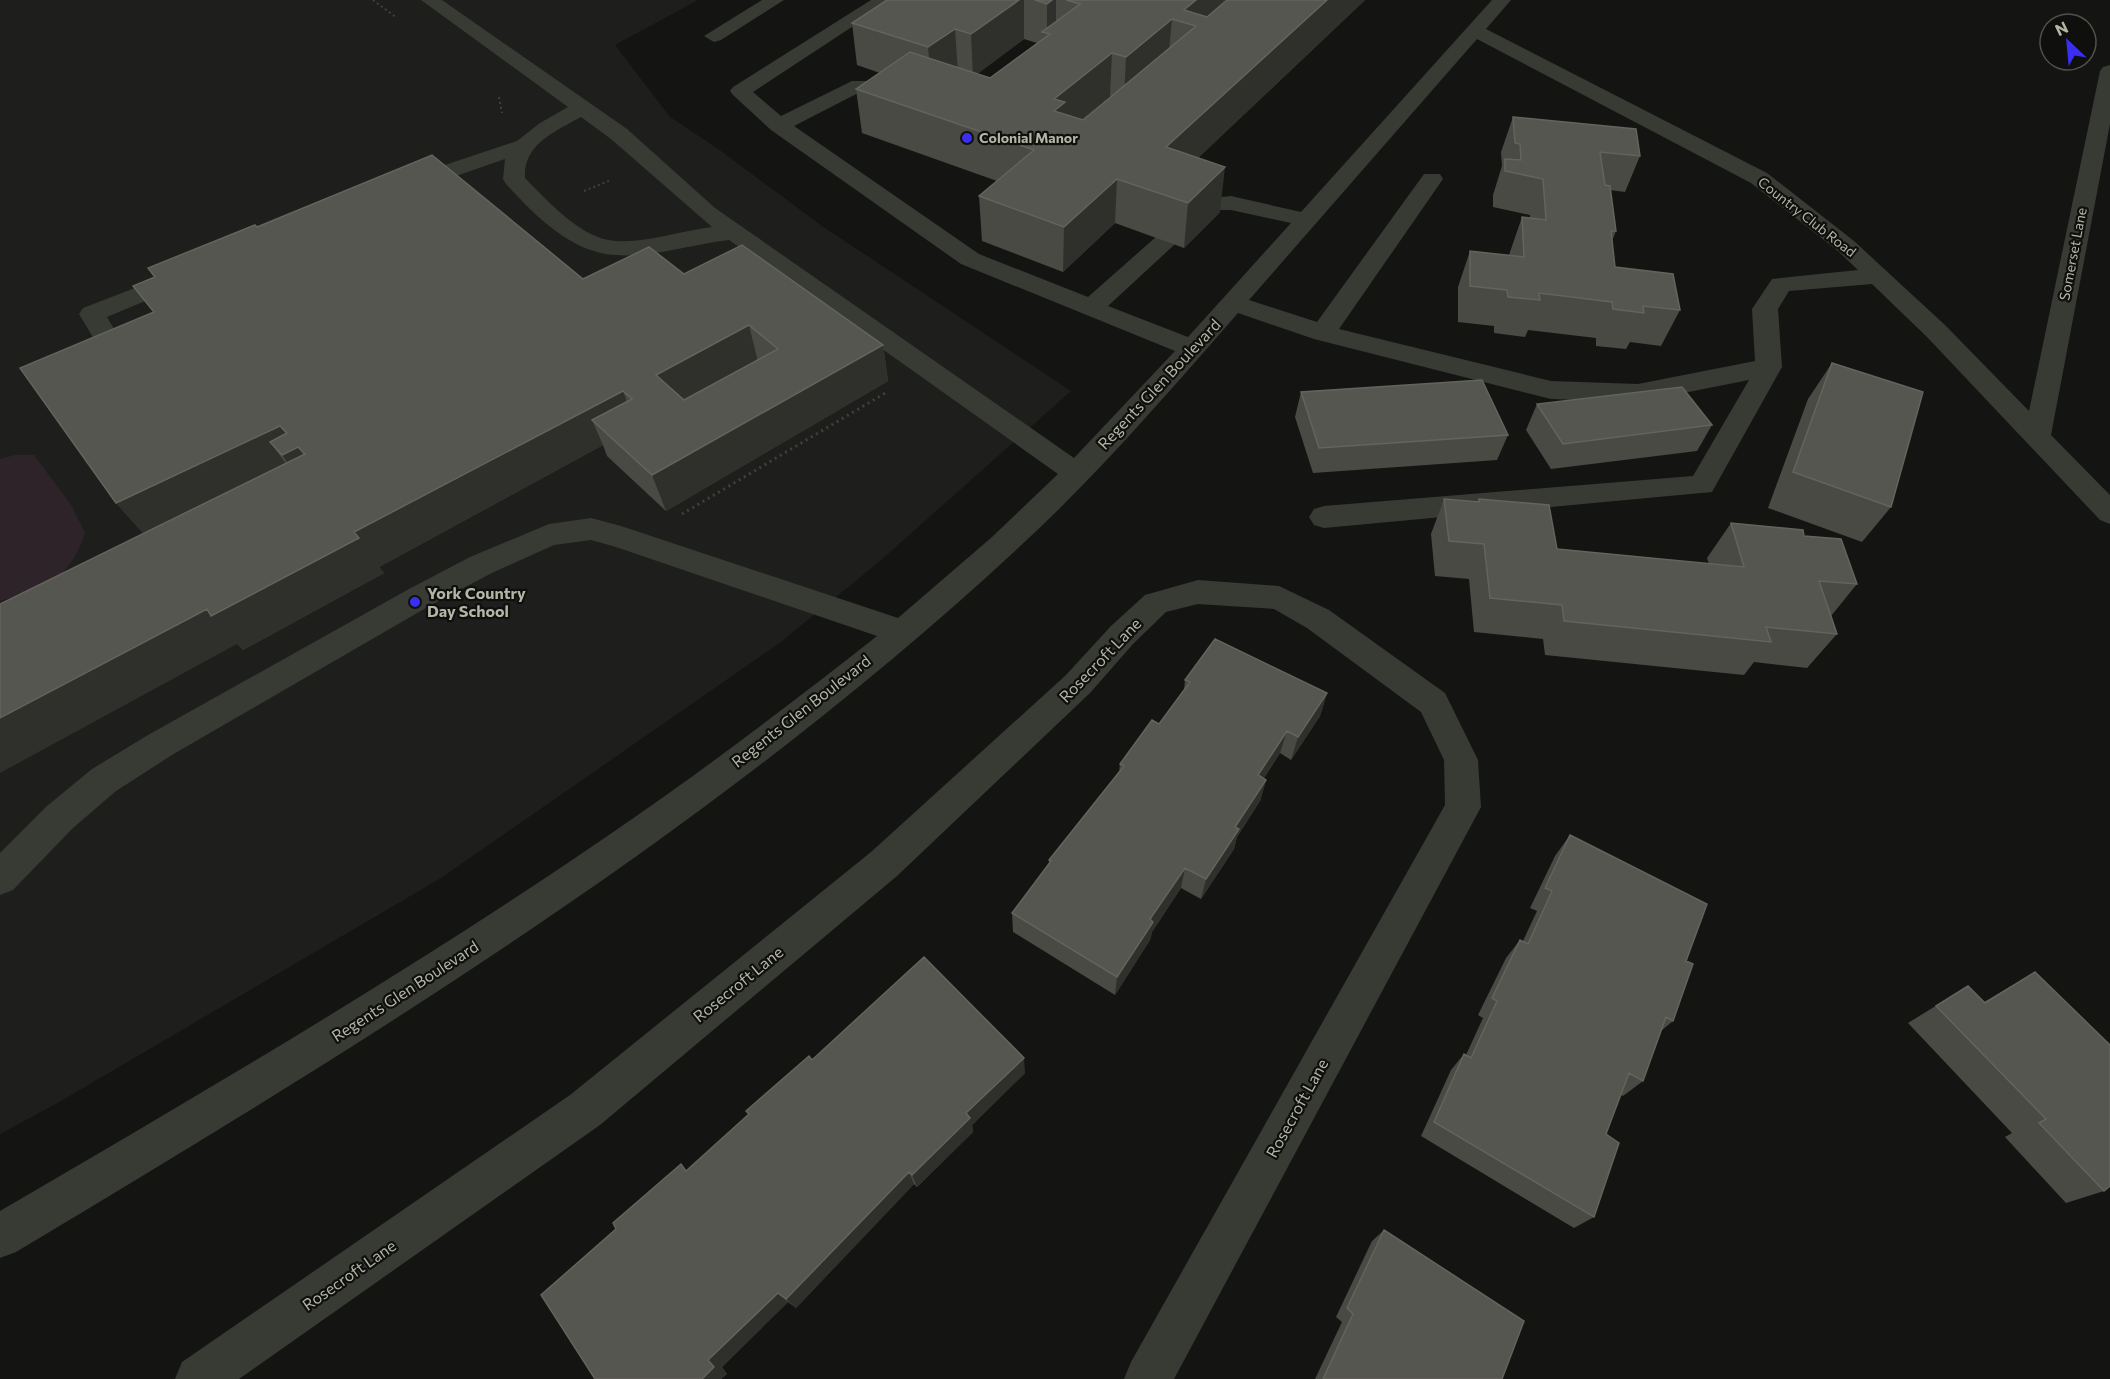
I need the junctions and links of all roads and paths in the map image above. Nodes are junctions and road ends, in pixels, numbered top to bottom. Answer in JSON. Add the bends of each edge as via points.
{"nodes":[{"id":1,"x":373,"y":0,"type":"edge"},
{"id":2,"x":430,"y":0,"type":"edge"},
{"id":3,"x":775,"y":0,"type":"edge"},
{"id":4,"x":884,"y":0,"type":"edge"},
{"id":5,"x":1502,"y":0,"type":"edge"},
{"id":6,"x":401,"y":21,"type":"dead end"},
{"id":7,"x":1474,"y":30,"type":"junction"},
{"id":8,"x":714,"y":36,"type":"dead end"},
{"id":9,"x":2110,"y":71,"type":"edge"},
{"id":10,"x":858,"y":85,"type":"edge"},
{"id":11,"x":497,"y":92,"type":"dead end"},
{"id":12,"x":582,"y":108,"type":"junction"},
{"id":13,"x":498,"y":121,"type":"dead end"},
{"id":14,"x":779,"y":125,"type":"junction"},
{"id":15,"x":522,"y":146,"type":"junction"},
{"id":16,"x":614,"y":178,"type":"dead end"},
{"id":17,"x":1432,"y":179,"type":"dead end"},
{"id":18,"x":382,"y":194,"type":"edge"},
{"id":19,"x":576,"y":195,"type":"dead end"},
{"id":20,"x":1202,"y":205,"type":"edge"},
{"id":21,"x":1307,"y":220,"type":"junction"},
{"id":22,"x":734,"y":232,"type":"junction"},
{"id":23,"x":1165,"y":241,"type":"edge"},
{"id":24,"x":201,"y":269,"type":"edge"},
{"id":25,"x":1878,"y":276,"type":"junction"},
{"id":26,"x":1234,"y":303,"type":"junction"},
{"id":27,"x":1092,"y":307,"type":"junction"},
{"id":28,"x":1323,"y":333,"type":"junction"},
{"id":29,"x":1192,"y":350,"type":"junction"},
{"id":30,"x":118,"y":358,"type":"edge"},
{"id":31,"x":1769,"y":366,"type":"junction"},
{"id":32,"x":2037,"y":437,"type":"junction"},
{"id":33,"x":1076,"y":473,"type":"junction"},
{"id":34,"x":2110,"y":513,"type":"edge"},
{"id":35,"x":1324,"y":517,"type":"dead end"},
{"id":36,"x":902,"y":632,"type":"junction"},
{"id":37,"x":0,"y":878,"type":"edge"},
{"id":38,"x":0,"y":1236,"type":"edge"},
{"id":39,"x":199,"y":1379,"type":"edge"},
{"id":40,"x":1148,"y":1379,"type":"edge"}],
"edges":[{"from":1,"to":6,"type":"path"},
{"from":2,"to":12,"type":"street"},
{"from":3,"to":8,"type":"street"},
{"from":4,"to":14,"type":"street","via":[[740,91]]},
{"from":5,"to":7,"type":"street"},
{"from":7,"to":21,"type":"street","name":"Regents Glen Boulevard"},
{"from":7,"to":25,"type":"street","name":"Country Club Road","via":[[1759,178]]},
{"from":9,"to":32,"type":"street","name":"Somerset Lane"},
{"from":10,"to":14,"type":"street"},
{"from":11,"to":13,"type":"path","via":[[502,103]]},
{"from":12,"to":15,"type":"street"},
{"from":12,"to":22,"type":"street","via":[[619,134],[707,213]]},
{"from":14,"to":27,"type":"street","via":[[970,259]]},
{"from":15,"to":18,"type":"street"},
{"from":15,"to":22,"type":"street","via":[[513,161],[514,179],[538,203],[604,247]]},
{"from":16,"to":19,"type":"path"},
{"from":17,"to":28,"type":"street"},
{"from":20,"to":21,"type":"street","via":[[1231,202]]},
{"from":21,"to":26,"type":"street","name":"Regents Glen Boulevard"},
{"from":22,"to":33,"type":"street"},
{"from":23,"to":27,"type":"street"},
{"from":24,"to":30,"type":"street","via":[[92,314]]},
{"from":25,"to":31,"type":"street","via":[[1780,284],[1765,309]]},
{"from":25,"to":32,"type":"street","name":"Country Club Road"},
{"from":26,"to":28,"type":"street"},
{"from":26,"to":29,"type":"street","name":"Regents Glen Boulevard"},
{"from":27,"to":29,"type":"street"},
{"from":28,"to":31,"type":"street","via":[[1551,390],[1638,393]]},
{"from":29,"to":33,"type":"street","name":"Regents Glen Boulevard"},
{"from":31,"to":35,"type":"street","via":[[1701,484]]},
{"from":32,"to":34,"type":"street","name":"Country Club Road"},
{"from":33,"to":36,"type":"street","name":"Regents Glen Boulevard","via":[[1005,543]]},
{"from":36,"to":37,"type":"street","via":[[621,537],[591,529],[549,535],[420,597],[104,780],[60,817]]},
{"from":36,"to":38,"type":"street","name":"Regents Glen Boulevard","via":[[713,781],[482,941],[313,1051]]},
{"from":39,"to":40,"type":"street","name":"Rosecroft Lane","via":[[585,1110],[884,864],[1078,684],[1156,603],[1198,592],[1280,598],[1356,645],[1433,703],[1461,760],[1463,807]]}]}
